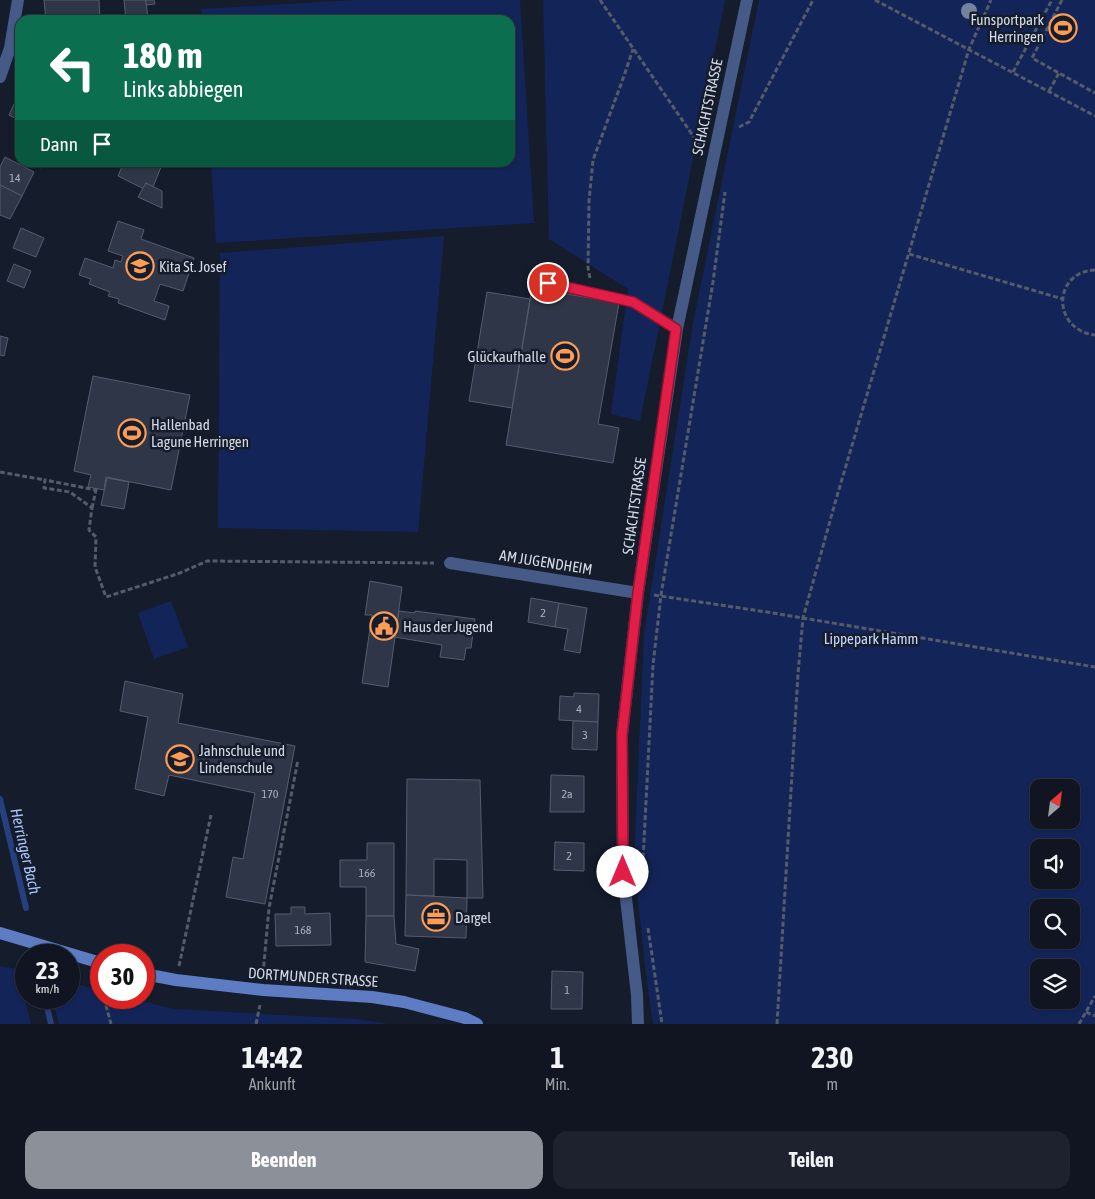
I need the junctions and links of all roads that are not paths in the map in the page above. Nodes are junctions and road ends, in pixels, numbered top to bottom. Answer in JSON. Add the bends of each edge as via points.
{"nodes":[{"id":1,"x":18,"y":0,"type":"edge"},
{"id":2,"x":747,"y":0,"type":"edge"},
{"id":3,"x":16,"y":15,"type":"edge"},
{"id":4,"x":15,"y":18,"type":"edge"},
{"id":5,"x":0,"y":77,"type":"edge"},
{"id":6,"x":548,"y":283,"type":"dead end"},
{"id":7,"x":676,"y":329,"type":"junction"},
{"id":8,"x":450,"y":563,"type":"road end"},
{"id":9,"x":638,"y":593,"type":"junction"},
{"id":10,"x":0,"y":933,"type":"edge"},
{"id":11,"x":90,"y":960,"type":"edge"},
{"id":12,"x":155,"y":976,"type":"edge"},
{"id":13,"x":477,"y":1024,"type":"edge"},
{"id":14,"x":638,"y":1024,"type":"edge"}],
"edges":[{"from":1,"to":3,"type":"street"},
{"from":2,"to":7,"type":"street","name":"SCHACHTSTRASSE"},
{"from":4,"to":5,"type":"street","via":[[10,48]]},
{"from":6,"to":7,"type":"lane","via":[[633,302]]},
{"from":7,"to":9,"type":"street","name":"SCHACHTSTRASSE"},
{"from":8,"to":9,"type":"street","name":"AM JUGENDHEIM"},
{"from":9,"to":14,"type":"street","name":"SCHACHTSTRASSE","via":[[622,744],[623,872]]},
{"from":10,"to":11,"type":"main road"},
{"from":12,"to":13,"type":"main road","name":"DORTMUNDER STRASSE","via":[[263,990],[372,997],[404,1002]]}]}
